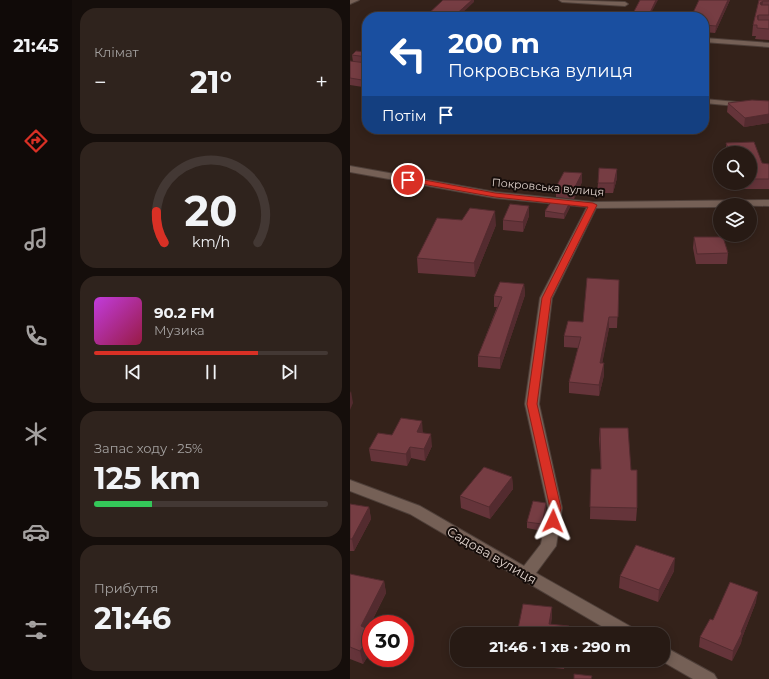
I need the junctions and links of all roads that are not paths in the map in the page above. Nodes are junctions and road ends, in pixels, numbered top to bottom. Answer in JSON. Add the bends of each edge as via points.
{"nodes":[{"id":1,"x":356,"y":0,"type":"edge"},
{"id":2,"x":562,"y":0,"type":"edge"},
{"id":3,"x":350,"y":2,"type":"edge"},
{"id":4,"x":625,"y":4,"type":"dead end"},
{"id":5,"x":709,"y":40,"type":"edge"},
{"id":6,"x":769,"y":45,"type":"edge"},
{"id":7,"x":709,"y":101,"type":"edge"},
{"id":8,"x":769,"y":107,"type":"edge"},
{"id":9,"x":350,"y":169,"type":"edge"},
{"id":10,"x":769,"y":203,"type":"edge"},
{"id":11,"x":593,"y":205,"type":"junction"},
{"id":12,"x":350,"y":485,"type":"edge"},
{"id":13,"x":526,"y":575,"type":"junction"},
{"id":14,"x":617,"y":627,"type":"edge"},
{"id":15,"x":670,"y":657,"type":"edge"},
{"id":16,"x":708,"y":679,"type":"edge"}],
"edges":[{"from":1,"to":3,"type":"street"},
{"from":2,"to":4,"type":"street"},
{"from":5,"to":6,"type":"street"},
{"from":7,"to":8,"type":"street"},
{"from":9,"to":11,"type":"street","name":"Покровська вулиця","via":[[495,195]]},
{"from":10,"to":11,"type":"street","name":"Покровська вулиця"},
{"from":11,"to":13,"type":"street","via":[[546,298],[532,404],[555,508],[548,546]]},
{"from":12,"to":13,"type":"street","name":"Садова вулиця","via":[[415,510]]},
{"from":13,"to":14,"type":"street","name":"Садова вулиця"},
{"from":15,"to":16,"type":"street"}]}
